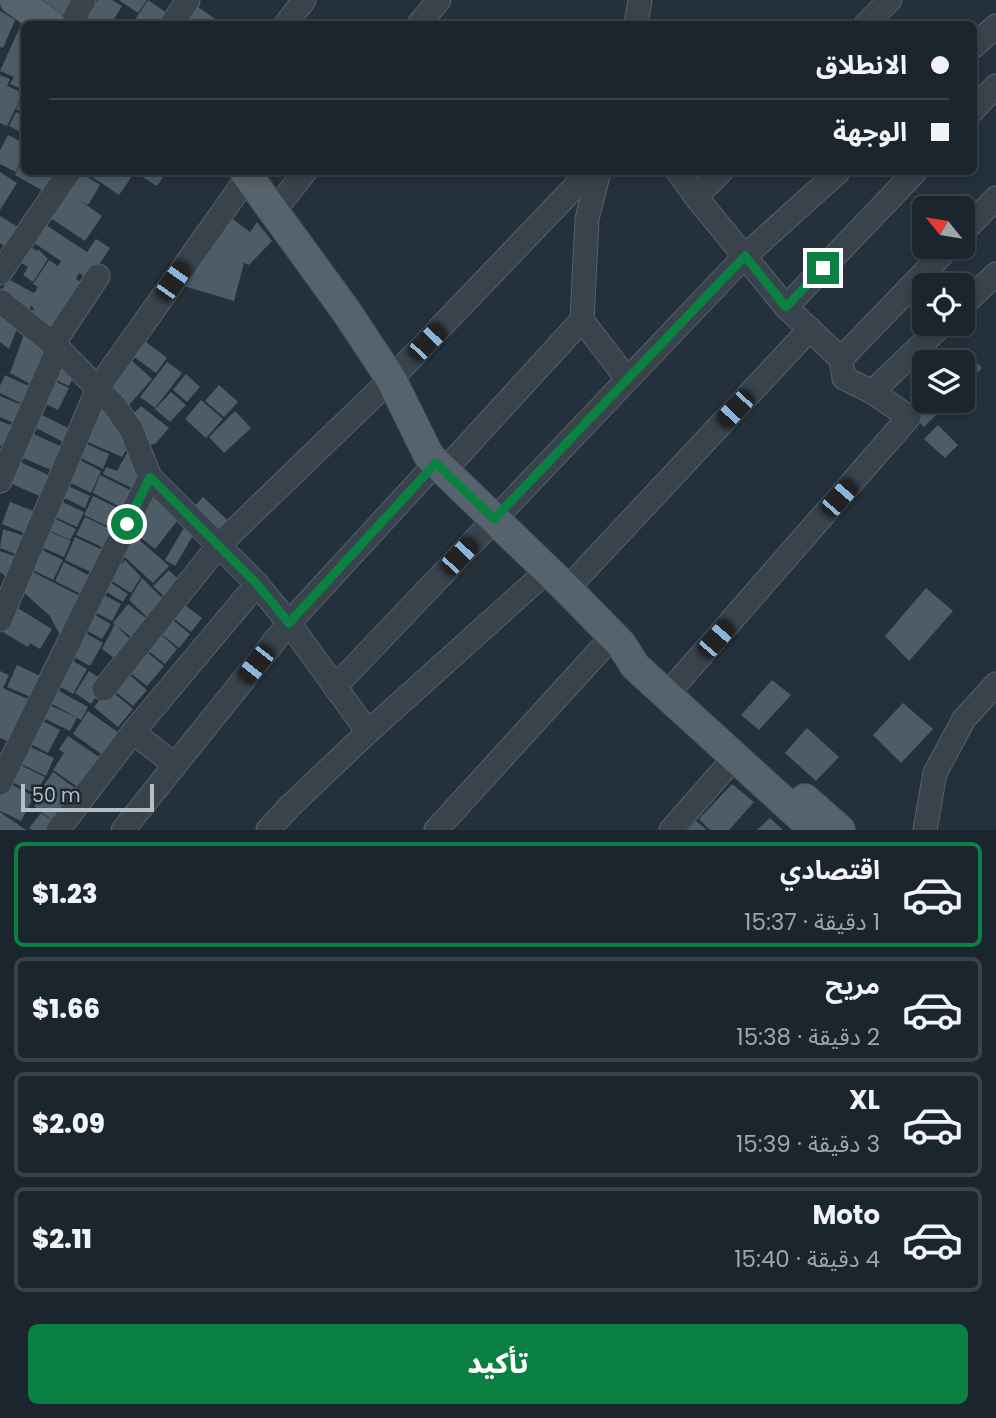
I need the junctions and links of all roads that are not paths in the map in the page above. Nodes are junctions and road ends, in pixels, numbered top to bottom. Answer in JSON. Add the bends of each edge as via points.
{"nodes":[{"id":1,"x":15,"y":0,"type":"edge"},
{"id":2,"x":84,"y":0,"type":"edge"},
{"id":3,"x":188,"y":0,"type":"edge"},
{"id":4,"x":304,"y":0,"type":"edge"},
{"id":5,"x":439,"y":0,"type":"edge"},
{"id":6,"x":640,"y":0,"type":"edge"},
{"id":7,"x":890,"y":0,"type":"edge"},
{"id":8,"x":46,"y":21,"type":"edge"},
{"id":9,"x":73,"y":21,"type":"edge"},
{"id":10,"x":174,"y":21,"type":"edge"},
{"id":11,"x":288,"y":21,"type":"edge"},
{"id":12,"x":422,"y":21,"type":"edge"},
{"id":13,"x":636,"y":21,"type":"edge"},
{"id":14,"x":869,"y":21,"type":"edge"},
{"id":15,"x":996,"y":26,"type":"edge"},
{"id":16,"x":977,"y":43,"type":"edge"},
{"id":17,"x":996,"y":86,"type":"edge"},
{"id":18,"x":977,"y":106,"type":"edge"},
{"id":19,"x":67,"y":175,"type":"edge"},
{"id":20,"x":246,"y":175,"type":"edge"},
{"id":21,"x":248,"y":175,"type":"edge"},
{"id":22,"x":303,"y":175,"type":"edge"},
{"id":23,"x":586,"y":175,"type":"edge"},
{"id":24,"x":598,"y":175,"type":"edge"},
{"id":25,"x":680,"y":175,"type":"edge"},
{"id":26,"x":718,"y":175,"type":"edge"},
{"id":27,"x":835,"y":175,"type":"edge"},
{"id":28,"x":912,"y":175,"type":"edge"},
{"id":29,"x":696,"y":197,"type":"junction"},
{"id":30,"x":996,"y":198,"type":"edge"},
{"id":31,"x":274,"y":211,"type":"junction"},
{"id":32,"x":975,"y":220,"type":"edge"},
{"id":33,"x":745,"y":256,"type":"junction"},
{"id":34,"x":937,"y":259,"type":"edge"},
{"id":35,"x":0,"y":273,"type":"edge"},
{"id":36,"x":996,"y":274,"type":"edge"},
{"id":37,"x":98,"y":276,"type":"dead end"},
{"id":38,"x":975,"y":294,"type":"edge"},
{"id":39,"x":0,"y":301,"type":"edge"},
{"id":40,"x":786,"y":307,"type":"junction"},
{"id":41,"x":582,"y":320,"type":"junction"},
{"id":42,"x":810,"y":329,"type":"junction"},
{"id":43,"x":930,"y":336,"type":"edge"},
{"id":44,"x":55,"y":346,"type":"junction"},
{"id":45,"x":841,"y":359,"type":"junction"},
{"id":46,"x":391,"y":379,"type":"junction"},
{"id":47,"x":628,"y":379,"type":"junction"},
{"id":48,"x":98,"y":388,"type":"junction"},
{"id":49,"x":872,"y":392,"type":"junction"},
{"id":50,"x":440,"y":467,"type":"junction"},
{"id":51,"x":150,"y":477,"type":"junction"},
{"id":52,"x":0,"y":481,"type":"edge"},
{"id":53,"x":494,"y":519,"type":"junction"},
{"id":54,"x":218,"y":546,"type":"junction"},
{"id":55,"x":557,"y":580,"type":"junction"},
{"id":56,"x":257,"y":584,"type":"junction"},
{"id":57,"x":0,"y":620,"type":"edge"},
{"id":58,"x":289,"y":623,"type":"junction"},
{"id":59,"x":617,"y":640,"type":"junction"},
{"id":60,"x":676,"y":684,"type":"junction"},
{"id":61,"x":996,"y":684,"type":"edge"},
{"id":62,"x":335,"y":687,"type":"junction"},
{"id":63,"x":104,"y":688,"type":"dead end"},
{"id":64,"x":133,"y":732,"type":"junction"},
{"id":65,"x":368,"y":732,"type":"junction"},
{"id":66,"x":735,"y":757,"type":"junction"},
{"id":67,"x":175,"y":765,"type":"junction"},
{"id":68,"x":0,"y":783,"type":"edge"},
{"id":69,"x":58,"y":830,"type":"edge"},
{"id":70,"x":123,"y":830,"type":"edge"},
{"id":71,"x":268,"y":830,"type":"edge"},
{"id":72,"x":436,"y":830,"type":"edge"},
{"id":73,"x":671,"y":830,"type":"edge"},
{"id":74,"x":815,"y":830,"type":"edge"},
{"id":75,"x":840,"y":830,"type":"edge"},
{"id":76,"x":925,"y":830,"type":"edge"}],
"edges":[{"from":1,"to":8,"type":"main road"},
{"from":2,"to":9,"type":"street"},
{"from":3,"to":10,"type":"street"},
{"from":4,"to":11,"type":"street"},
{"from":5,"to":12,"type":"street"},
{"from":6,"to":13,"type":"street"},
{"from":7,"to":14,"type":"street"},
{"from":15,"to":16,"type":"street"},
{"from":17,"to":18,"type":"street"},
{"from":19,"to":35,"type":"street"},
{"from":20,"to":48,"type":"street"},
{"from":21,"to":31,"type":"main road"},
{"from":22,"to":31,"type":"street"},
{"from":23,"to":46,"type":"street"},
{"from":24,"to":41,"type":"street","via":[[587,219]]},
{"from":25,"to":29,"type":"street"},
{"from":26,"to":29,"type":"street"},
{"from":27,"to":33,"type":"street"},
{"from":28,"to":40,"type":"street"},
{"from":29,"to":33,"type":"street"},
{"from":30,"to":32,"type":"street"},
{"from":31,"to":46,"type":"main road"},
{"from":33,"to":40,"type":"street"},
{"from":33,"to":47,"type":"street"},
{"from":34,"to":45,"type":"street"},
{"from":36,"to":38,"type":"street"},
{"from":37,"to":44,"type":"street"},
{"from":39,"to":44,"type":"street"},
{"from":40,"to":42,"type":"street"},
{"from":41,"to":47,"type":"street"},
{"from":41,"to":50,"type":"street"},
{"from":42,"to":45,"type":"street"},
{"from":42,"to":55,"type":"street"},
{"from":43,"to":49,"type":"street"},
{"from":44,"to":48,"type":"street"},
{"from":44,"to":52,"type":"street"},
{"from":45,"to":49,"type":"street","via":[[844,378]]},
{"from":46,"to":50,"type":"main road","via":[[429,456]]},
{"from":46,"to":54,"type":"street"},
{"from":47,"to":53,"type":"street"},
{"from":48,"to":51,"type":"street","via":[[131,429]]},
{"from":48,"to":57,"type":"street"},
{"from":49,"to":60,"type":"street","via":[[909,417]]},
{"from":50,"to":53,"type":"main road"},
{"from":50,"to":58,"type":"street"},
{"from":51,"to":54,"type":"street"},
{"from":51,"to":68,"type":"street"},
{"from":53,"to":55,"type":"main road"},
{"from":53,"to":62,"type":"street"},
{"from":54,"to":56,"type":"street"},
{"from":54,"to":63,"type":"street"},
{"from":55,"to":59,"type":"main road"},
{"from":55,"to":65,"type":"street"},
{"from":56,"to":58,"type":"street"},
{"from":56,"to":64,"type":"street"},
{"from":58,"to":62,"type":"street"},
{"from":58,"to":67,"type":"street"},
{"from":59,"to":60,"type":"main road","via":[[643,655]]},
{"from":59,"to":66,"type":"main road","via":[[635,666]]},
{"from":59,"to":72,"type":"street"},
{"from":60,"to":75,"type":"main road"},
{"from":61,"to":76,"type":"street","via":[[964,719],[935,773]]},
{"from":62,"to":65,"type":"street"},
{"from":64,"to":67,"type":"street"},
{"from":64,"to":69,"type":"street"},
{"from":65,"to":71,"type":"street"},
{"from":66,"to":73,"type":"street"},
{"from":66,"to":74,"type":"main road"},
{"from":67,"to":70,"type":"street"}]}
